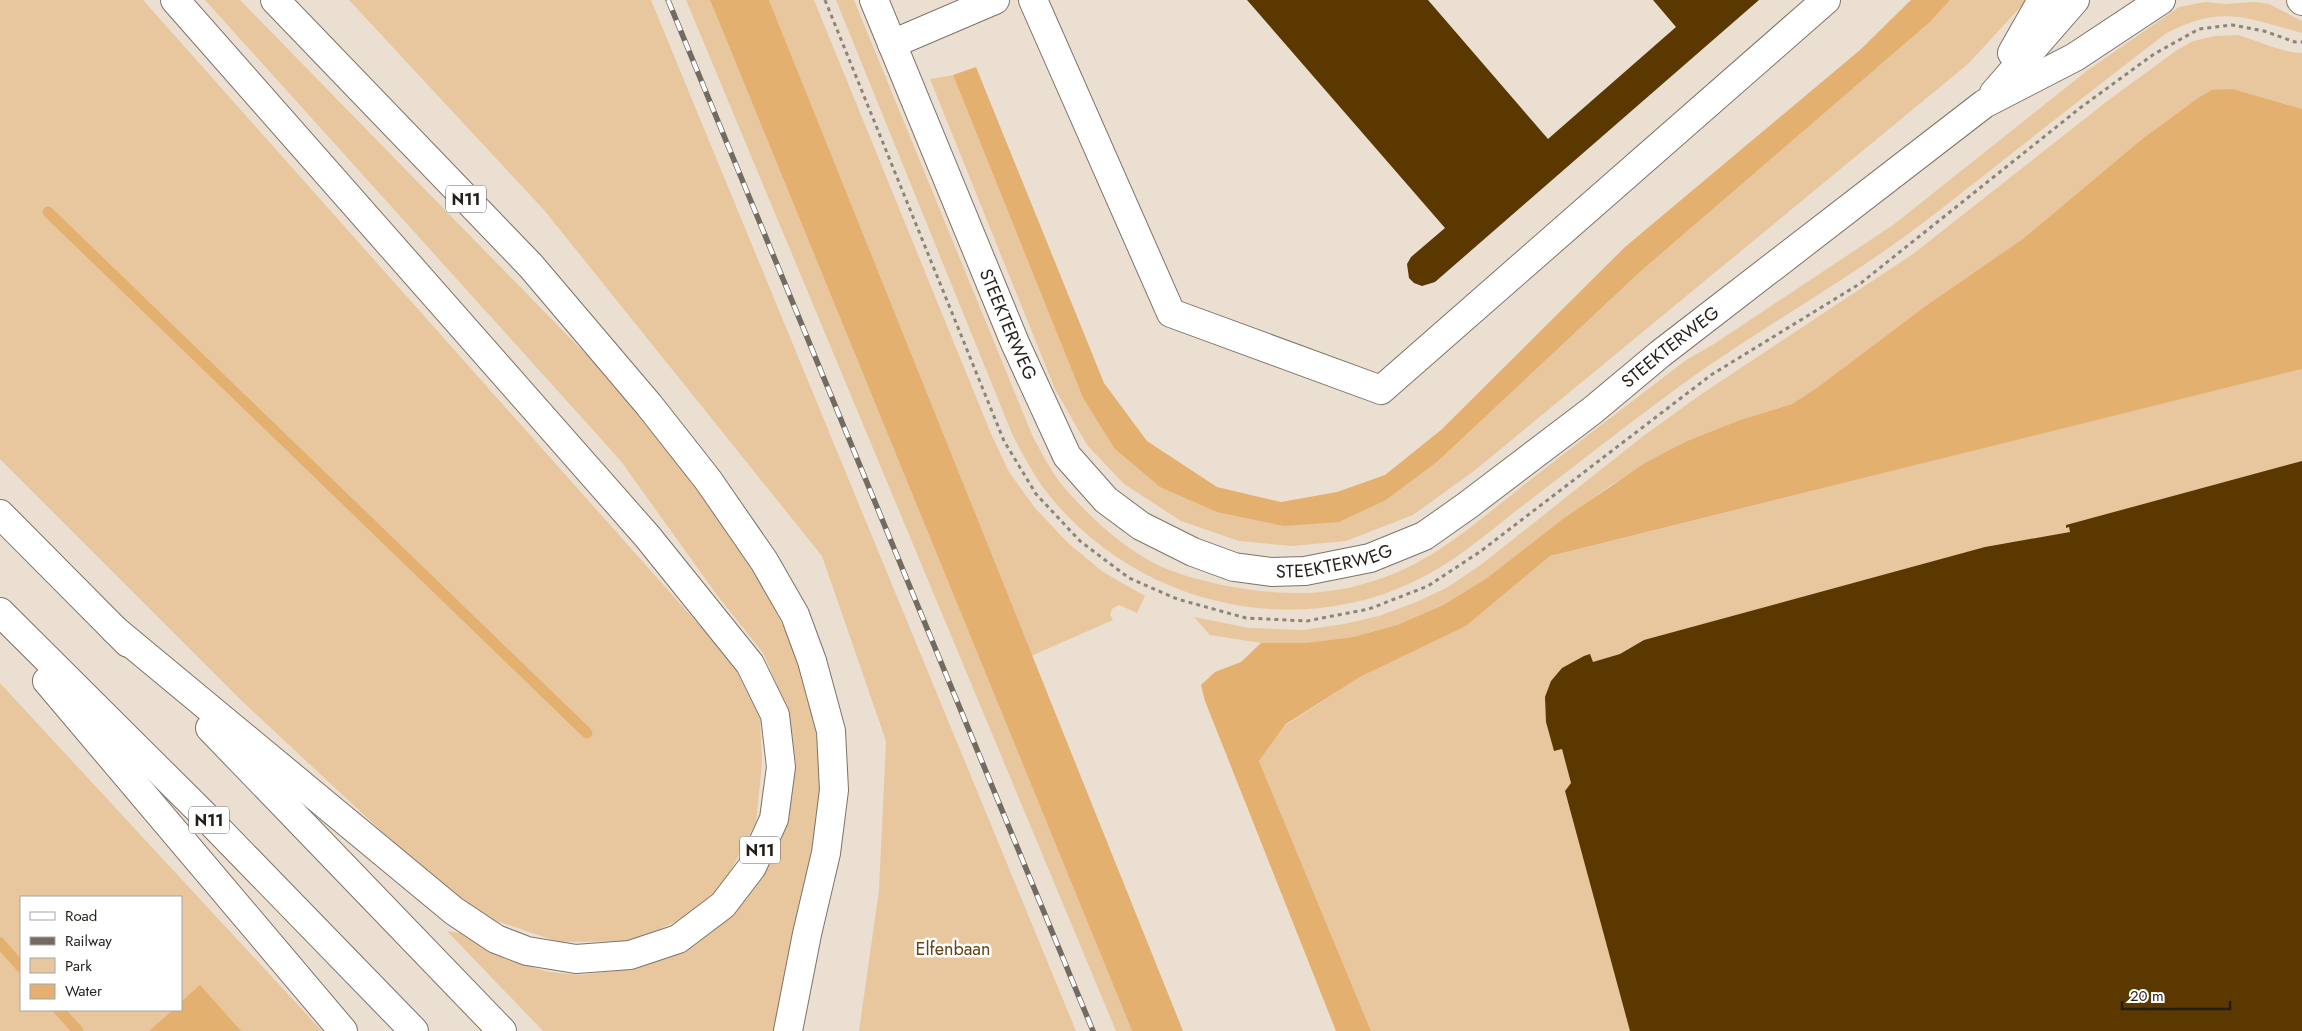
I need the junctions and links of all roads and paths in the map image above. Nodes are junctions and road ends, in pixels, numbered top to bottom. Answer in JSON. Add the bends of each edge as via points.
{"nodes":[{"id":1,"x":175,"y":0,"type":"edge"},
{"id":2,"x":275,"y":0,"type":"edge"},
{"id":3,"x":874,"y":0,"type":"edge"},
{"id":4,"x":995,"y":0,"type":"edge"},
{"id":5,"x":1033,"y":0,"type":"edge"},
{"id":6,"x":1826,"y":0,"type":"edge"},
{"id":7,"x":2042,"y":0,"type":"edge"},
{"id":8,"x":2075,"y":0,"type":"edge"},
{"id":9,"x":2130,"y":0,"type":"edge"},
{"id":10,"x":2161,"y":0,"type":"edge"},
{"id":11,"x":892,"y":44,"type":"junction"},
{"id":12,"x":2075,"y":56,"type":"junction"},
{"id":13,"x":1984,"y":104,"type":"junction"},
{"id":14,"x":0,"y":514,"type":"edge"},
{"id":15,"x":0,"y":612,"type":"edge"},
{"id":16,"x":0,"y":626,"type":"edge"},
{"id":17,"x":115,"y":630,"type":"junction"},
{"id":18,"x":343,"y":1031,"type":"edge"},
{"id":19,"x":414,"y":1031,"type":"edge"},
{"id":20,"x":502,"y":1031,"type":"edge"},
{"id":21,"x":788,"y":1031,"type":"edge"}],
"edges":[{"from":1,"to":17,"type":"main road","number":"N11","via":[[647,536],[750,664],[775,715],[781,767],[774,819],[752,867],[722,905],[678,939],[630,955],[576,960],[527,951],[496,939],[454,911]]},
{"from":2,"to":21,"type":"main road","number":"N11","via":[[531,266],[649,405],[708,480],[753,545],[795,615],[812,661],[831,732],[834,790],[826,853]]},
{"from":3,"to":11,"type":"main road","name":"STEEKTERWEG"},
{"from":4,"to":11,"type":"main road"},
{"from":5,"to":6,"type":"main road","via":[[1172,313],[1381,390]]},
{"from":7,"to":13,"type":"main road"},
{"from":8,"to":13,"type":"main road","name":"STEEKTERWEG"},
{"from":9,"to":12,"type":"main road","name":"STEEKTERWEG"},
{"from":10,"to":12,"type":"main road","name":"STEEKTERWEG"},
{"from":11,"to":13,"type":"main road","name":"STEEKTERWEG","via":[[1015,343],[1067,456],[1106,500],[1141,526],[1193,552],[1234,567],[1271,572],[1305,571],[1370,558],[1424,536],[1562,434],[1660,354]]},
{"from":12,"to":13,"type":"main road","name":"STEEKTERWEG"},
{"from":14,"to":17,"type":"main road","number":"N11"},
{"from":15,"to":19,"type":"main road","number":"N11"},
{"from":16,"to":18,"type":"main road","number":"N11"},
{"from":17,"to":20,"type":"main road","number":"N11"}]}
